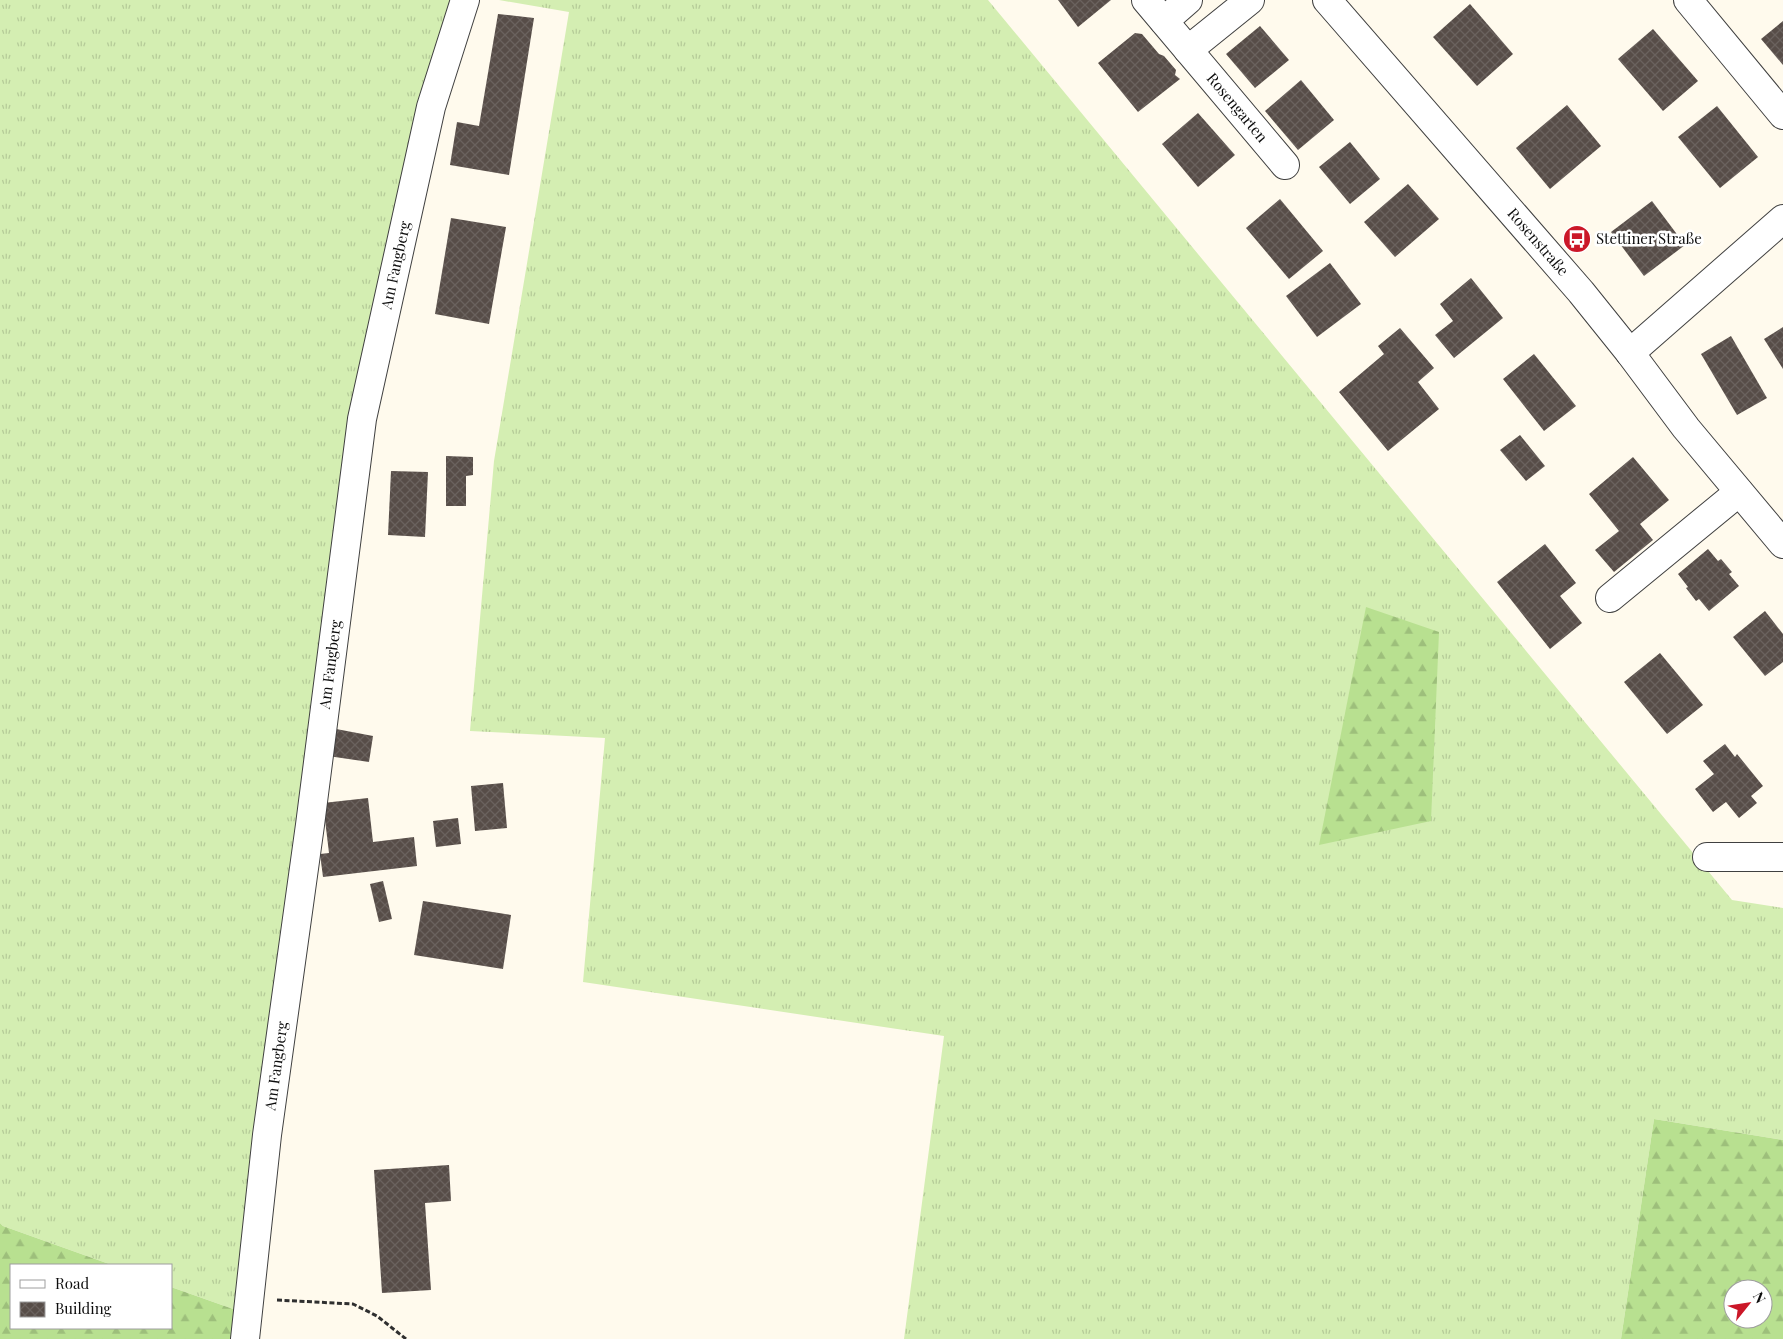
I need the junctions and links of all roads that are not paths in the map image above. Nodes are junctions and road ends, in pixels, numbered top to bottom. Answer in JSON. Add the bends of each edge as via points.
{"nodes":[{"id":1,"x":465,"y":0,"type":"edge"},
{"id":2,"x":1146,"y":0,"type":"edge"},
{"id":3,"x":1188,"y":0,"type":"edge"},
{"id":4,"x":1250,"y":0,"type":"edge"},
{"id":5,"x":1327,"y":0,"type":"edge"},
{"id":6,"x":1688,"y":0,"type":"edge"},
{"id":7,"x":1164,"y":21,"type":"junction"},
{"id":8,"x":1188,"y":50,"type":"junction"},
{"id":9,"x":1783,"y":115,"type":"edge"},
{"id":10,"x":1285,"y":165,"type":"dead end"},
{"id":11,"x":1783,"y":219,"type":"edge"},
{"id":12,"x":1630,"y":353,"type":"junction"},
{"id":13,"x":1739,"y":492,"type":"junction"},
{"id":14,"x":1783,"y":544,"type":"edge"},
{"id":15,"x":1610,"y":598,"type":"dead end"},
{"id":16,"x":1707,"y":857,"type":"dead end"},
{"id":17,"x":1783,"y":858,"type":"edge"},
{"id":18,"x":245,"y":1339,"type":"edge"}],
"edges":[{"from":1,"to":18,"type":"street","name":"Am Fangberg","via":[[431,107],[362,419],[269,1125]]},
{"from":2,"to":7,"type":"street","name":"Rosengarten"},
{"from":3,"to":7,"type":"street"},
{"from":4,"to":8,"type":"street"},
{"from":5,"to":12,"type":"street","name":"Rosenstraße","via":[[1581,292]]},
{"from":6,"to":9,"type":"street"},
{"from":7,"to":8,"type":"street","name":"Rosengarten"},
{"from":8,"to":10,"type":"street","name":"Rosengarten"},
{"from":11,"to":12,"type":"street"},
{"from":12,"to":13,"type":"street","name":"Rosenstraße"},
{"from":13,"to":14,"type":"street","name":"Rosenstraße"},
{"from":13,"to":15,"type":"street"},
{"from":16,"to":17,"type":"street"}]}
